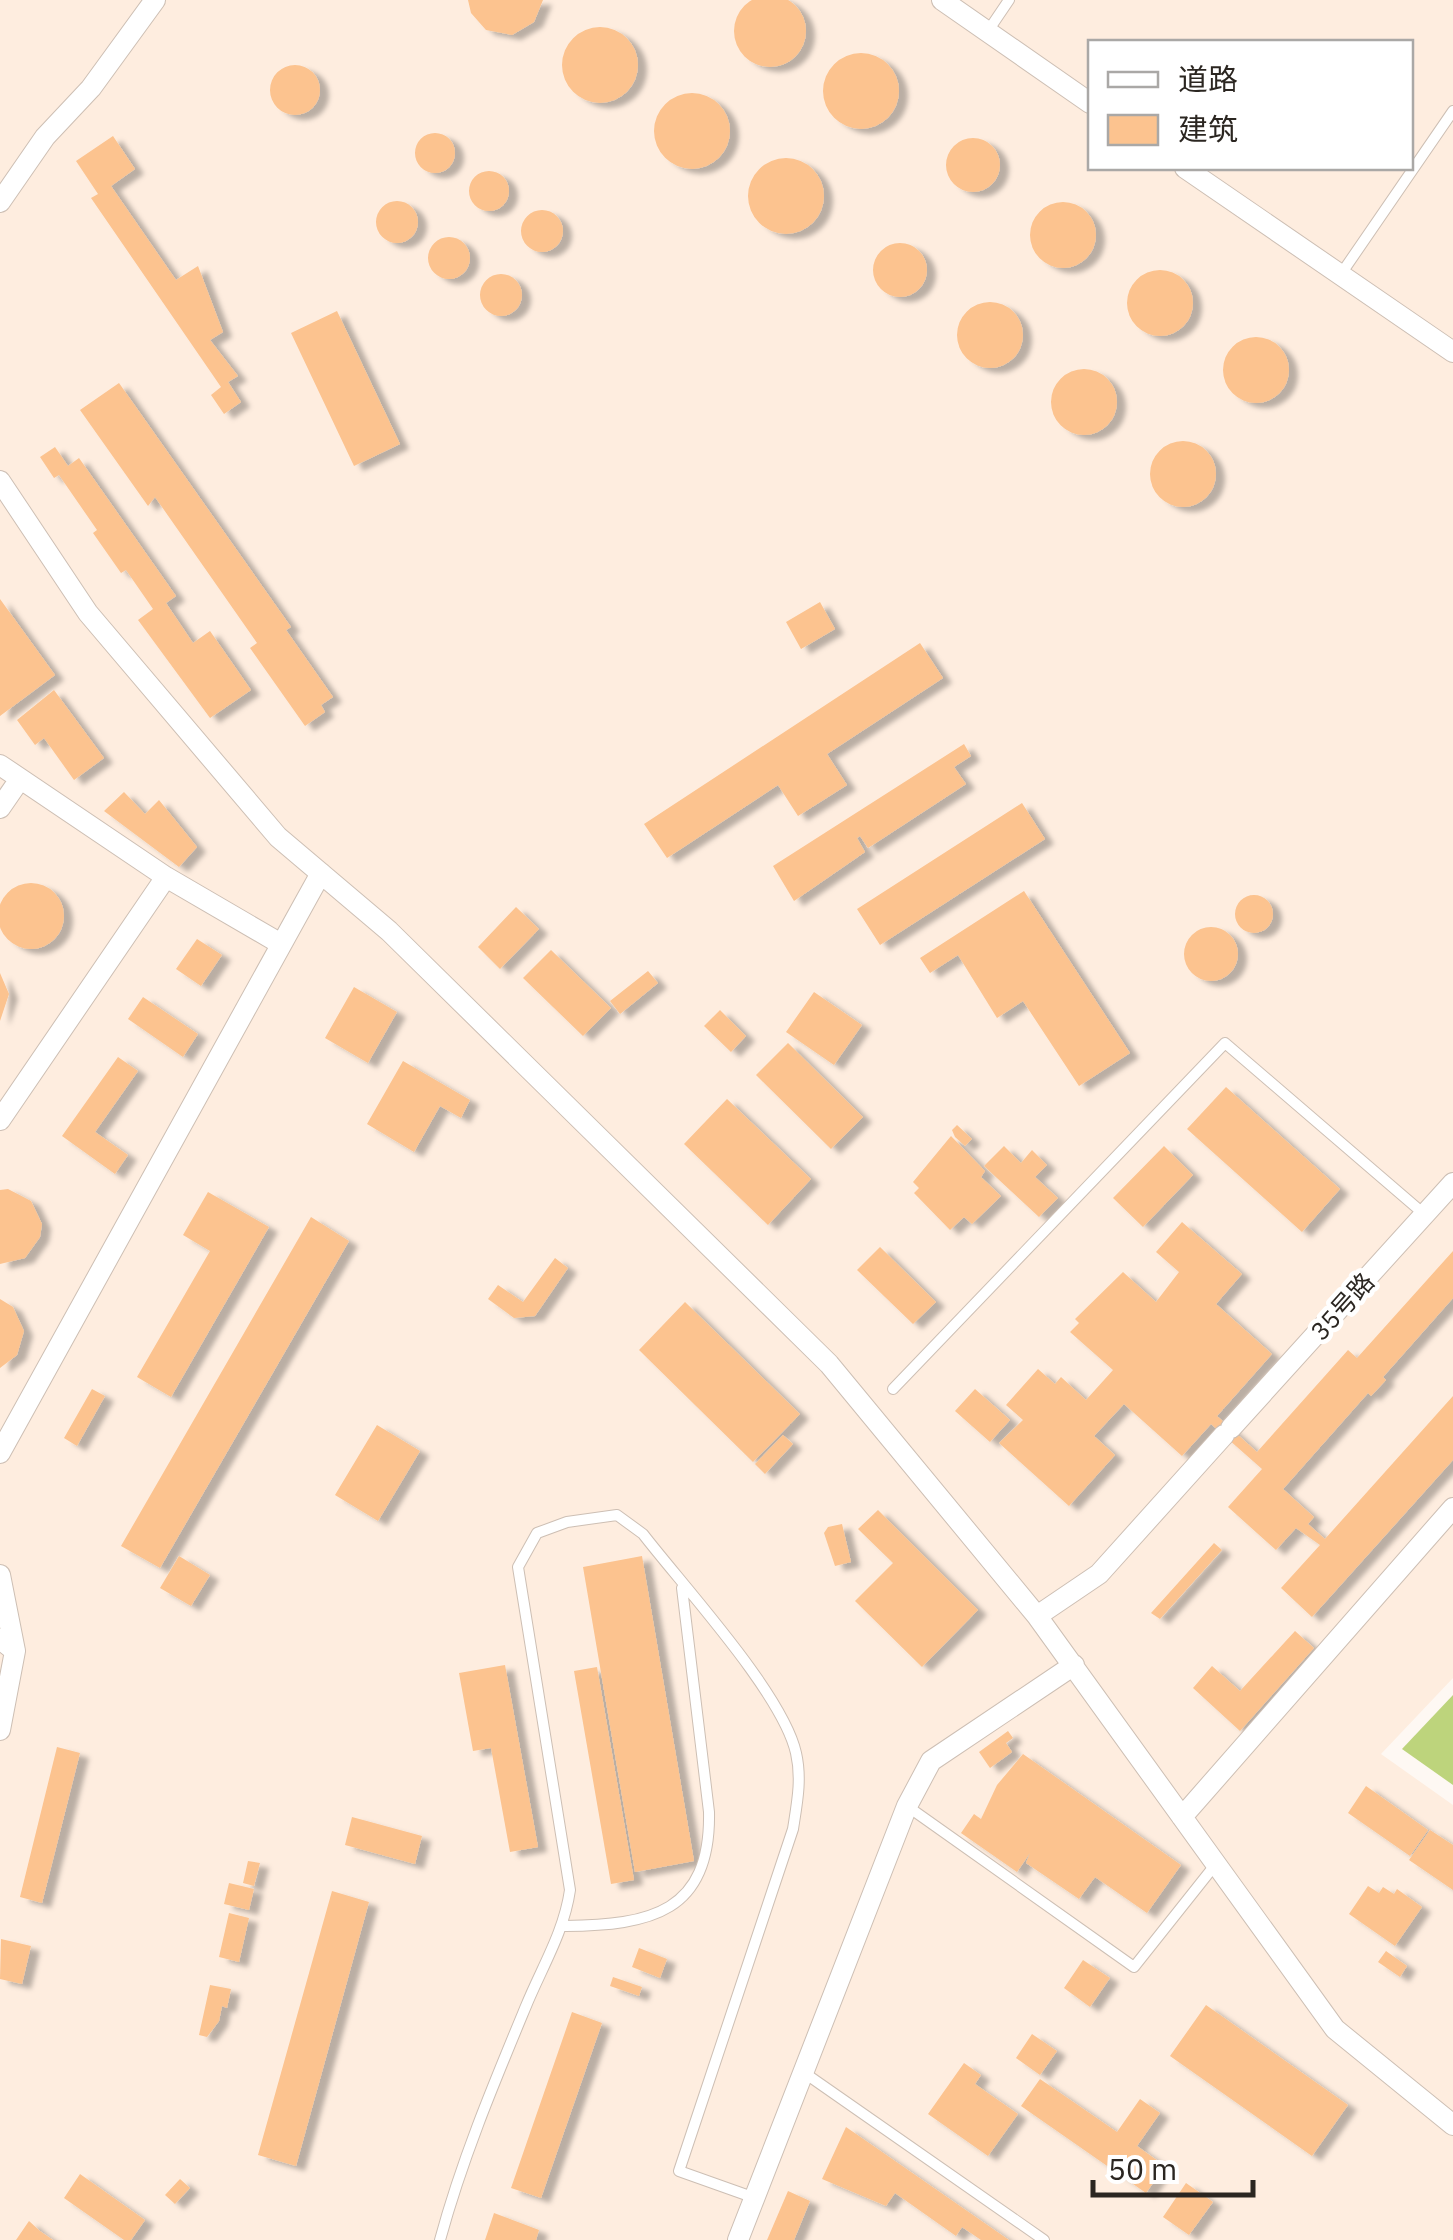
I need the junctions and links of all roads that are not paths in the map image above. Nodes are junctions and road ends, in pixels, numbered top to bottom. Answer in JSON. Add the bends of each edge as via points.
{"nodes":[{"id":1,"x":155,"y":0,"type":"edge"},
{"id":2,"x":942,"y":0,"type":"edge"},
{"id":3,"x":1010,"y":0,"type":"edge"},
{"id":4,"x":987,"y":32,"type":"junction"},
{"id":5,"x":1088,"y":102,"type":"edge"},
{"id":6,"x":1453,"y":111,"type":"edge"},
{"id":7,"x":1413,"y":169,"type":"edge"},
{"id":8,"x":1188,"y":170,"type":"edge"},
{"id":9,"x":1412,"y":170,"type":"edge"},
{"id":10,"x":0,"y":202,"type":"edge"},
{"id":11,"x":1341,"y":274,"type":"junction"},
{"id":12,"x":1453,"y":352,"type":"edge"},
{"id":13,"x":0,"y":480,"type":"edge"},
{"id":14,"x":0,"y":766,"type":"edge"},
{"id":15,"x":20,"y":779,"type":"junction"},
{"id":16,"x":0,"y":808,"type":"edge"},
{"id":17,"x":321,"y":874,"type":"junction"},
{"id":18,"x":166,"y":876,"type":"junction"},
{"id":19,"x":282,"y":944,"type":"junction"},
{"id":20,"x":0,"y":1120,"type":"edge"},
{"id":21,"x":1453,"y":1184,"type":"edge"},
{"id":22,"x":1424,"y":1214,"type":"junction"},
{"id":23,"x":893,"y":1390,"type":"dead end"},
{"id":24,"x":0,"y":1453,"type":"edge"},
{"id":25,"x":1453,"y":1508,"type":"edge"},
{"id":26,"x":0,"y":1576,"type":"edge"},
{"id":27,"x":682,"y":1584,"type":"junction"},
{"id":28,"x":1037,"y":1616,"type":"junction"},
{"id":29,"x":8,"y":1645,"type":"edge"},
{"id":30,"x":1074,"y":1666,"type":"junction"},
{"id":31,"x":0,"y":1730,"type":"edge"},
{"id":32,"x":906,"y":1806,"type":"junction"},
{"id":33,"x":1182,"y":1817,"type":"junction"},
{"id":34,"x":1216,"y":1865,"type":"junction"},
{"id":35,"x":564,"y":1926,"type":"junction"},
{"id":36,"x":806,"y":2074,"type":"junction"},
{"id":37,"x":1453,"y":2126,"type":"edge"},
{"id":38,"x":755,"y":2198,"type":"junction"},
{"id":39,"x":440,"y":2240,"type":"edge"},
{"id":40,"x":738,"y":2240,"type":"edge"},
{"id":41,"x":1044,"y":2240,"type":"edge"}],
"edges":[{"from":1,"to":10,"type":"street"},
{"from":2,"to":4,"type":"street"},
{"from":3,"to":4,"type":"lane"},
{"from":4,"to":5,"type":"street"},
{"from":6,"to":7,"type":"lane"},
{"from":8,"to":11,"type":"street"},
{"from":9,"to":11,"type":"lane"},
{"from":11,"to":12,"type":"street"},
{"from":13,"to":17,"type":"street","via":[[88,613],[278,837]]},
{"from":14,"to":15,"type":"street"},
{"from":15,"to":16,"type":"street"},
{"from":15,"to":18,"type":"street"},
{"from":17,"to":19,"type":"street"},
{"from":17,"to":28,"type":"street","via":[[389,931],[829,1364]]},
{"from":18,"to":19,"type":"street"},
{"from":18,"to":20,"type":"street"},
{"from":19,"to":24,"type":"street"},
{"from":21,"to":22,"type":"street","name":"35号路"},
{"from":22,"to":23,"type":"lane","via":[[1225,1043]]},
{"from":22,"to":28,"type":"street","name":"35号路","via":[[1099,1574]]},
{"from":25,"to":33,"type":"street"},
{"from":26,"to":29,"type":"street"},
{"from":27,"to":35,"type":"lane","via":[[710,1846],[700,1876],[682,1900],[653,1918]]},
{"from":27,"to":35,"type":"lane","via":[[643,1534],[618,1516],[536,1533],[518,1567],[570,1890]]},
{"from":27,"to":38,"type":"lane","via":[[780,1711],[796,1752],[800,1791],[793,1829],[679,2171]]},
{"from":28,"to":30,"type":"street"},
{"from":29,"to":31,"type":"street"},
{"from":30,"to":32,"type":"street","via":[[930,1760]]},
{"from":30,"to":33,"type":"street"},
{"from":32,"to":34,"type":"lane","via":[[1134,1967]]},
{"from":32,"to":36,"type":"street"},
{"from":33,"to":34,"type":"street"},
{"from":34,"to":37,"type":"street","via":[[1336,2028]]},
{"from":35,"to":39,"type":"lane","via":[[460,2166]]},
{"from":36,"to":38,"type":"street"},
{"from":36,"to":41,"type":"lane"},
{"from":38,"to":40,"type":"street"}]}
